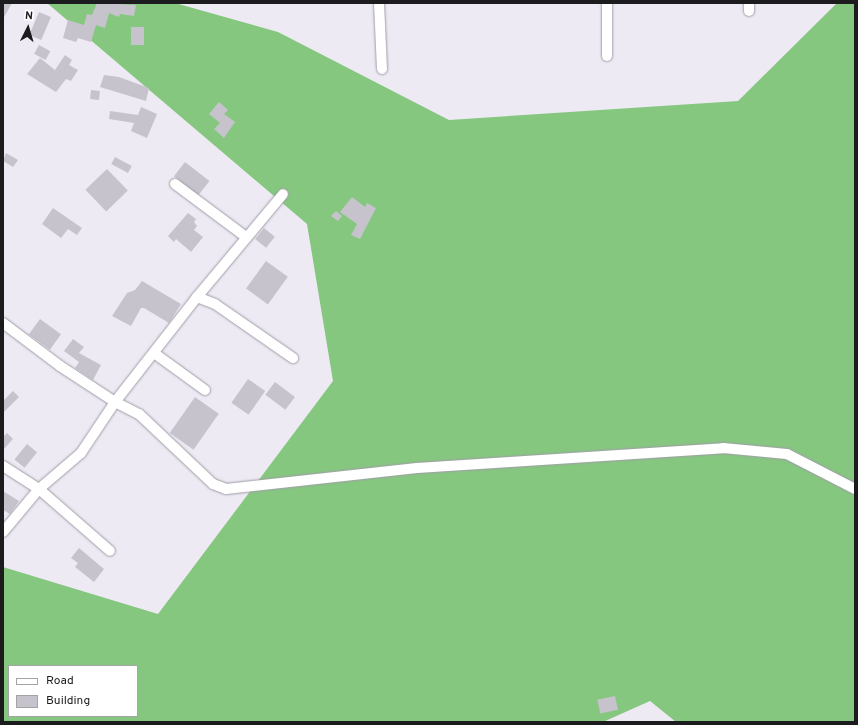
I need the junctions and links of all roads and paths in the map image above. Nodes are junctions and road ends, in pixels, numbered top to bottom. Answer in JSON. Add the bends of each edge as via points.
{"nodes":[{"id":1,"x":379,"y":3,"type":"edge"},
{"id":2,"x":606,"y":3,"type":"edge"},
{"id":3,"x":607,"y":56,"type":"dead end"},
{"id":4,"x":382,"y":69,"type":"dead end"},
{"id":5,"x":175,"y":184,"type":"dead end"},
{"id":6,"x":283,"y":194,"type":"dead end"},
{"id":7,"x":246,"y":238,"type":"junction"},
{"id":8,"x":197,"y":297,"type":"junction"},
{"id":9,"x":3,"y":323,"type":"edge"},
{"id":10,"x":154,"y":353,"type":"junction"},
{"id":11,"x":293,"y":358,"type":"dead end"},
{"id":12,"x":205,"y":390,"type":"dead end"},
{"id":13,"x":115,"y":402,"type":"junction"},
{"id":14,"x":3,"y":466,"type":"edge"},
{"id":15,"x":39,"y":489,"type":"junction"},
{"id":16,"x":855,"y":489,"type":"edge"},
{"id":17,"x":3,"y":532,"type":"edge"},
{"id":18,"x":110,"y":551,"type":"dead end"}],
"edges":[{"from":1,"to":4,"type":"street"},
{"from":2,"to":3,"type":"street"},
{"from":5,"to":7,"type":"street"},
{"from":6,"to":7,"type":"street"},
{"from":7,"to":8,"type":"street"},
{"from":8,"to":10,"type":"street"},
{"from":8,"to":11,"type":"street","via":[[215,304]]},
{"from":9,"to":13,"type":"street"},
{"from":10,"to":12,"type":"street"},
{"from":10,"to":13,"type":"street"},
{"from":13,"to":15,"type":"street","via":[[81,453]]},
{"from":13,"to":16,"type":"street","via":[[139,414],[213,484],[226,490],[417,468],[676,449],[723,448],[787,454]]},
{"from":14,"to":15,"type":"street"},
{"from":15,"to":17,"type":"street"},
{"from":15,"to":18,"type":"street"}]}
